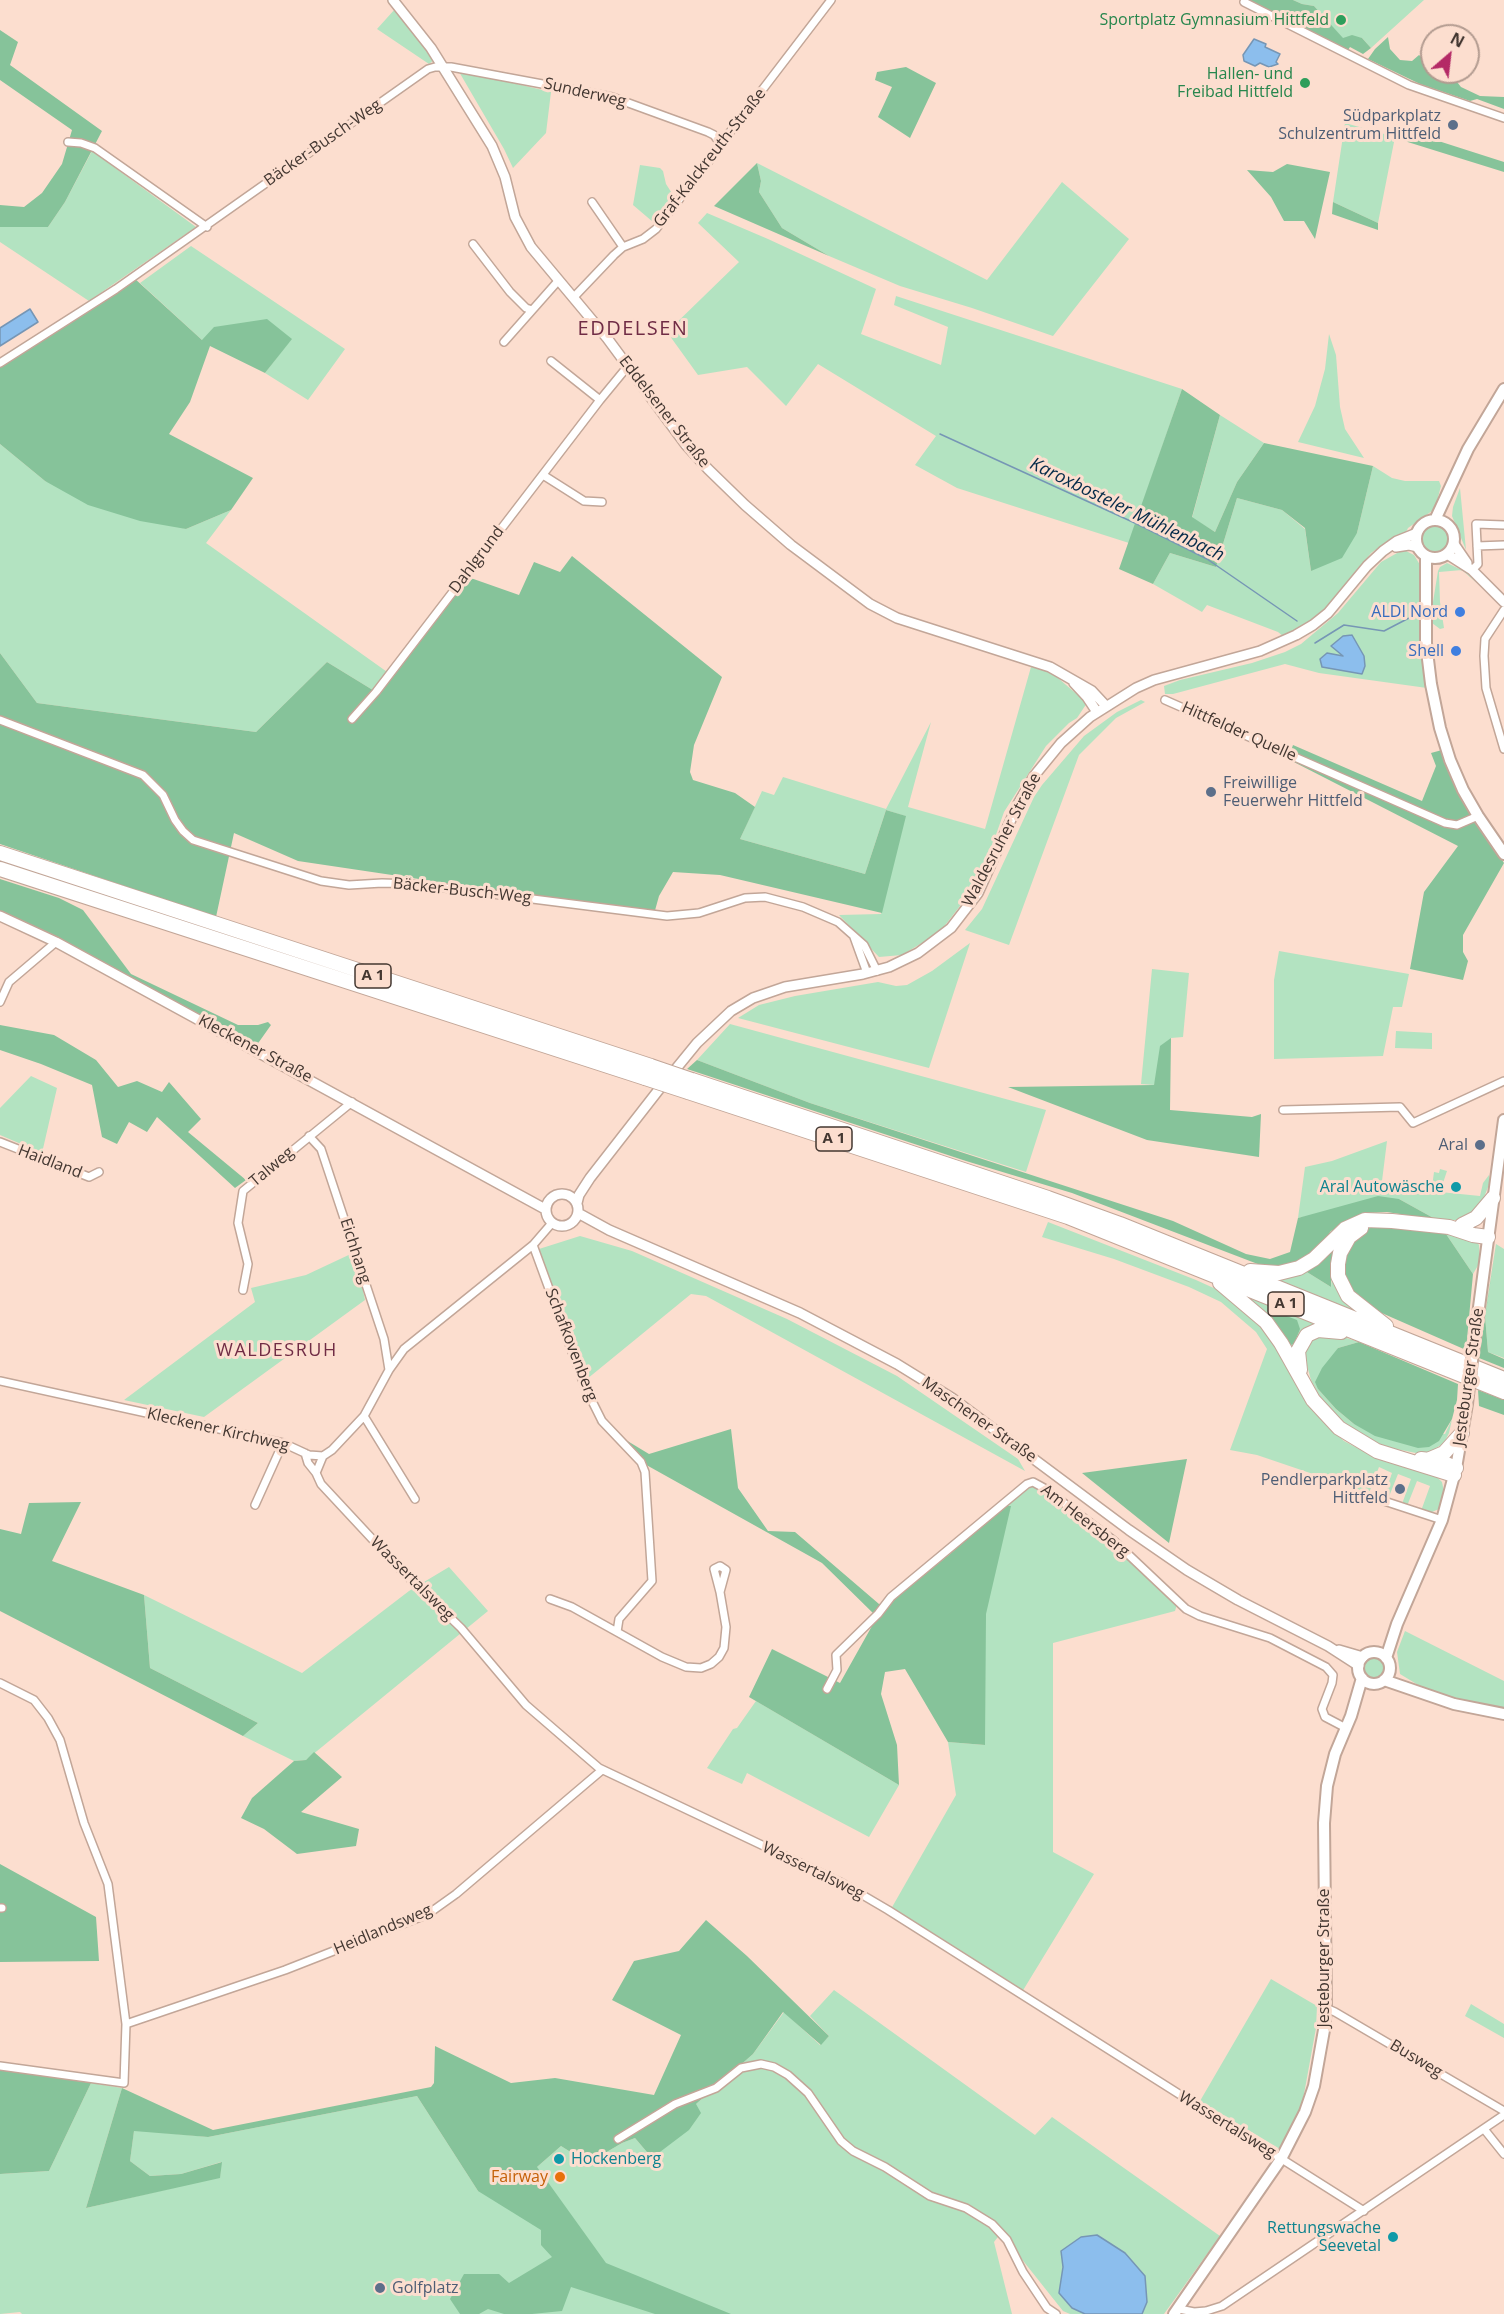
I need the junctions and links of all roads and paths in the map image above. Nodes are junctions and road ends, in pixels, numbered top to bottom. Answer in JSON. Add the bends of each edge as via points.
{"nodes":[{"id":1,"x":393,"y":0,"type":"edge"},
{"id":2,"x":831,"y":0,"type":"edge"},
{"id":3,"x":1244,"y":2,"type":"dead end"},
{"id":4,"x":442,"y":66,"type":"junction"},
{"id":5,"x":1504,"y":118,"type":"edge"},
{"id":6,"x":68,"y":142,"type":"dead end"},
{"id":7,"x":719,"y":142,"type":"junction"},
{"id":8,"x":592,"y":202,"type":"dead end"},
{"id":9,"x":207,"y":227,"type":"junction"},
{"id":10,"x":473,"y":244,"type":"dead end"},
{"id":11,"x":623,"y":247,"type":"junction"},
{"id":12,"x":558,"y":281,"type":"junction"},
{"id":13,"x":573,"y":298,"type":"junction"},
{"id":14,"x":532,"y":310,"type":"junction"},
{"id":15,"x":504,"y":342,"type":"dead end"},
{"id":16,"x":551,"y":361,"type":"dead end"},
{"id":17,"x":0,"y":363,"type":"edge"},
{"id":18,"x":628,"y":366,"type":"junction"},
{"id":19,"x":1504,"y":388,"type":"edge"},
{"id":20,"x":600,"y":400,"type":"junction"},
{"id":21,"x":543,"y":475,"type":"junction"},
{"id":22,"x":1453,"y":483,"type":"junction"},
{"id":23,"x":602,"y":502,"type":"dead end"},
{"id":24,"x":1435,"y":520,"type":"junction"},
{"id":25,"x":1447,"y":524,"type":"junction"},
{"id":26,"x":1504,"y":525,"type":"edge"},
{"id":27,"x":1417,"y":533,"type":"junction"},
{"id":28,"x":1454,"y":543,"type":"junction"},
{"id":29,"x":1504,"y":545,"type":"edge"},
{"id":30,"x":1477,"y":546,"type":"junction"},
{"id":31,"x":1418,"y":547,"type":"junction"},
{"id":32,"x":1437,"y":556,"type":"junction"},
{"id":33,"x":1375,"y":558,"type":"junction"},
{"id":34,"x":1472,"y":570,"type":"junction"},
{"id":35,"x":1504,"y":602,"type":"edge"},
{"id":36,"x":1504,"y":610,"type":"edge"},
{"id":37,"x":1070,"y":679,"type":"junction"},
{"id":38,"x":1165,"y":700,"type":"dead end"},
{"id":39,"x":1106,"y":706,"type":"junction"},
{"id":40,"x":1097,"y":712,"type":"junction"},
{"id":41,"x":352,"y":719,"type":"dead end"},
{"id":42,"x":0,"y":720,"type":"edge"},
{"id":43,"x":1504,"y":747,"type":"edge"},
{"id":44,"x":1478,"y":816,"type":"junction"},
{"id":45,"x":0,"y":853,"type":"edge"},
{"id":46,"x":1504,"y":854,"type":"edge"},
{"id":47,"x":0,"y":869,"type":"edge"},
{"id":48,"x":52,"y":885,"type":"junction"},
{"id":49,"x":88,"y":908,"type":"dead end"},
{"id":50,"x":0,"y":916,"type":"edge"},
{"id":51,"x":853,"y":934,"type":"junction"},
{"id":52,"x":56,"y":942,"type":"junction"},
{"id":53,"x":877,"y":971,"type":"junction"},
{"id":54,"x":867,"y":973,"type":"junction"},
{"id":55,"x":315,"y":980,"type":"dead end"},
{"id":56,"x":350,"y":983,"type":"junction"},
{"id":57,"x":0,"y":1002,"type":"edge"},
{"id":58,"x":648,"y":1072,"type":"junction"},
{"id":59,"x":1504,"y":1081,"type":"edge"},
{"id":60,"x":690,"y":1086,"type":"junction"},
{"id":61,"x":352,"y":1102,"type":"junction"},
{"id":62,"x":1283,"y":1110,"type":"dead end"},
{"id":63,"x":1504,"y":1120,"type":"edge"},
{"id":64,"x":309,"y":1136,"type":"junction"},
{"id":65,"x":0,"y":1142,"type":"edge"},
{"id":66,"x":99,"y":1172,"type":"dead end"},
{"id":67,"x":590,"y":1178,"type":"junction"},
{"id":68,"x":508,"y":1188,"type":"junction"},
{"id":69,"x":568,"y":1195,"type":"junction"},
{"id":70,"x":550,"y":1198,"type":"junction"},
{"id":71,"x":1492,"y":1198,"type":"junction"},
{"id":72,"x":577,"y":1208,"type":"junction"},
{"id":73,"x":545,"y":1209,"type":"junction"},
{"id":74,"x":1383,"y":1220,"type":"junction"},
{"id":75,"x":552,"y":1223,"type":"junction"},
{"id":76,"x":572,"y":1223,"type":"junction"},
{"id":77,"x":1456,"y":1226,"type":"junction"},
{"id":78,"x":609,"y":1230,"type":"junction"},
{"id":79,"x":1488,"y":1235,"type":"junction"},
{"id":80,"x":533,"y":1245,"type":"junction"},
{"id":81,"x":1230,"y":1268,"type":"junction"},
{"id":82,"x":1201,"y":1270,"type":"junction"},
{"id":83,"x":243,"y":1290,"type":"dead end"},
{"id":84,"x":1397,"y":1336,"type":"junction"},
{"id":85,"x":1370,"y":1338,"type":"junction"},
{"id":86,"x":389,"y":1370,"type":"junction"},
{"id":87,"x":1301,"y":1378,"type":"junction"},
{"id":88,"x":1504,"y":1379,"type":"edge"},
{"id":89,"x":0,"y":1381,"type":"edge"},
{"id":90,"x":1504,"y":1392,"type":"edge"},
{"id":91,"x":364,"y":1416,"type":"junction"},
{"id":92,"x":1462,"y":1433,"type":"junction"},
{"id":93,"x":284,"y":1443,"type":"junction"},
{"id":94,"x":304,"y":1453,"type":"junction"},
{"id":95,"x":322,"y":1456,"type":"junction"},
{"id":96,"x":1407,"y":1459,"type":"junction"},
{"id":97,"x":1430,"y":1460,"type":"junction"},
{"id":98,"x":1455,"y":1472,"type":"junction"},
{"id":99,"x":316,"y":1473,"type":"junction"},
{"id":100,"x":1375,"y":1498,"type":"dead end"},
{"id":101,"x":415,"y":1499,"type":"dead end"},
{"id":102,"x":255,"y":1505,"type":"dead end"},
{"id":103,"x":1442,"y":1520,"type":"junction"},
{"id":104,"x":720,"y":1592,"type":"dead end"},
{"id":105,"x":550,"y":1599,"type":"dead end"},
{"id":106,"x":616,"y":1632,"type":"junction"},
{"id":107,"x":1381,"y":1656,"type":"junction"},
{"id":108,"x":1361,"y":1661,"type":"junction"},
{"id":109,"x":1390,"y":1670,"type":"junction"},
{"id":110,"x":1362,"y":1678,"type":"junction"},
{"id":111,"x":1384,"y":1680,"type":"junction"},
{"id":112,"x":0,"y":1683,"type":"edge"},
{"id":113,"x":1373,"y":1684,"type":"junction"},
{"id":114,"x":827,"y":1689,"type":"dead end"},
{"id":115,"x":1427,"y":1695,"type":"junction"},
{"id":116,"x":1504,"y":1714,"type":"edge"},
{"id":117,"x":1352,"y":1716,"type":"junction"},
{"id":118,"x":1346,"y":1728,"type":"junction"},
{"id":119,"x":602,"y":1770,"type":"junction"},
{"id":120,"x":1326,"y":2008,"type":"junction"},
{"id":121,"x":126,"y":2024,"type":"junction"},
{"id":122,"x":0,"y":2066,"type":"edge"},
{"id":123,"x":1504,"y":2113,"type":"edge"},
{"id":124,"x":1484,"y":2129,"type":"junction"},
{"id":125,"x":618,"y":2139,"type":"dead end"},
{"id":126,"x":1504,"y":2154,"type":"edge"},
{"id":127,"x":1281,"y":2159,"type":"junction"},
{"id":128,"x":1364,"y":2211,"type":"junction"},
{"id":129,"x":1177,"y":2311,"type":"edge"},
{"id":130,"x":1056,"y":2314,"type":"edge"}],
"edges":[{"from":1,"to":4,"type":"street","name":"Eddelsener Straße"},
{"from":2,"to":7,"type":"street","name":"Graf-Kalckreuth-Straße"},
{"from":3,"to":5,"type":"street","via":[[1413,87]]},
{"from":4,"to":7,"type":"street","name":"Sunderweg","via":[[612,97],[708,132]]},
{"from":4,"to":9,"type":"street","name":"Bäcker-Busch-Weg","via":[[428,69]]},
{"from":4,"to":12,"type":"street","name":"Eddelsener Straße","via":[[497,157],[522,232]]},
{"from":6,"to":9,"type":"street","via":[[81,143],[102,153]]},
{"from":7,"to":11,"type":"street","name":"Graf-Kalckreuth-Straße","via":[[717,151],[656,229]]},
{"from":8,"to":11,"type":"street"},
{"from":9,"to":17,"type":"street","name":"Bäcker-Busch-Weg"},
{"from":10,"to":14,"type":"street","via":[[510,292]]},
{"from":11,"to":13,"type":"street","name":"Graf-Kalckreuth-Straße"},
{"from":12,"to":13,"type":"street","name":"Eddelsener Straße"},
{"from":12,"to":14,"type":"street"},
{"from":13,"to":18,"type":"street","name":"Eddelsener Straße"},
{"from":14,"to":15,"type":"street"},
{"from":16,"to":20,"type":"street"},
{"from":18,"to":20,"type":"street","name":"Dahlgrund"},
{"from":18,"to":37,"type":"street","name":"Eddelsener Straße","via":[[703,464],[749,509],[856,595],[897,618],[1031,659]]},
{"from":19,"to":22,"type":"main road"},
{"from":20,"to":21,"type":"street","name":"Dahlgrund"},
{"from":21,"to":23,"type":"street","via":[[584,501]]},
{"from":21,"to":41,"type":"street","name":"Dahlgrund"},
{"from":22,"to":24,"type":"main road"},
{"from":22,"to":25,"type":"main road"},
{"from":24,"to":25,"type":"main road"},
{"from":24,"to":27,"type":"main road","via":[[1424,524]]},
{"from":25,"to":28,"type":"main road"},
{"from":26,"to":30,"type":"street","via":[[1476,524]]},
{"from":27,"to":31,"type":"main road"},
{"from":27,"to":33,"type":"street","name":"Waldesruher Straße"},
{"from":28,"to":32,"type":"main road"},
{"from":28,"to":34,"type":"street"},
{"from":29,"to":30,"type":"street"},
{"from":30,"to":34,"type":"street","via":[[1478,564]]},
{"from":31,"to":32,"type":"main road"},
{"from":31,"to":33,"type":"street","name":"Waldesruher Straße","via":[[1403,545]]},
{"from":32,"to":34,"type":"street"},
{"from":32,"to":44,"type":"main road","via":[[1425,601],[1428,667],[1450,760]]},
{"from":33,"to":39,"type":"street","name":"Waldesruher Straße","via":[[1313,626],[1260,651],[1154,680]]},
{"from":34,"to":35,"type":"street"},
{"from":36,"to":43,"type":"street","via":[[1485,639],[1484,656],[1486,688]]},
{"from":37,"to":39,"type":"street","name":"Eddelsener Straße","via":[[1096,694]]},
{"from":37,"to":40,"type":"street","name":"Eddelsener Straße"},
{"from":38,"to":44,"type":"street","name":"Hittfelder Quelle","via":[[1445,823],[1457,825]]},
{"from":39,"to":40,"type":"street","name":"Waldesruher Straße"},
{"from":40,"to":53,"type":"street","name":"Waldesruher Straße","via":[[1061,743],[1034,776],[978,893],[960,919],[934,943]]},
{"from":42,"to":51,"type":"street","name":"Bäcker-Busch-Weg","via":[[143,775],[163,795],[179,826],[193,840],[321,881],[349,885],[414,884],[667,916],[699,913],[745,898],[765,897],[832,918]]},
{"from":44,"to":46,"type":"main road"},
{"from":45,"to":58,"type":"highway","number":"A 1"},
{"from":47,"to":48,"type":"highway","number":"A 1"},
{"from":48,"to":49,"type":"highway"},
{"from":48,"to":56,"type":"highway","number":"A 1"},
{"from":50,"to":52,"type":"street","name":"Kleckener Straße"},
{"from":51,"to":53,"type":"street","name":"Bäcker-Busch-Weg","via":[[864,945]]},
{"from":51,"to":54,"type":"street"},
{"from":52,"to":57,"type":"street","via":[[9,982]]},
{"from":52,"to":61,"type":"street","name":"Kleckener Straße"},
{"from":53,"to":54,"type":"street","name":"Waldesruher Straße"},
{"from":54,"to":67,"type":"street","name":"Waldesruher Straße","via":[[785,987],[753,998],[732,1011],[688,1054]]},
{"from":55,"to":56,"type":"highway"},
{"from":56,"to":58,"type":"highway","number":"A 1"},
{"from":58,"to":60,"type":"highway","number":"A 1","bridge":true},
{"from":59,"to":62,"type":"street","via":[[1413,1123],[1400,1107]]},
{"from":60,"to":81,"type":"highway","number":"A 1","via":[[1048,1198]]},
{"from":60,"to":82,"type":"highway","number":"A 1","via":[[1068,1217]]},
{"from":61,"to":64,"type":"street","name":"Talweg"},
{"from":61,"to":68,"type":"street","name":"Kleckener Straße"},
{"from":63,"to":71,"type":"main road","name":"Jesteburger Straße"},
{"from":64,"to":83,"type":"street","name":"Talweg","via":[[243,1191],[238,1222],[248,1264]]},
{"from":64,"to":86,"type":"street","name":"Eichhang","via":[[321,1149],[384,1339]]},
{"from":65,"to":66,"type":"street","name":"Haidland","via":[[89,1177]]},
{"from":67,"to":69,"type":"street","name":"Waldesruher Straße"},
{"from":67,"to":72,"type":"street","name":"Waldesruher Straße","via":[[579,1195]]},
{"from":68,"to":70,"type":"street","name":"Kleckener Straße"},
{"from":68,"to":73,"type":"street","name":"Kleckener Straße"},
{"from":69,"to":70,"type":"street"},
{"from":69,"to":72,"type":"street"},
{"from":70,"to":73,"type":"street"},
{"from":71,"to":77,"type":"highway","via":[[1476,1218]]},
{"from":71,"to":79,"type":"main road","name":"Jesteburger Straße"},
{"from":72,"to":76,"type":"street"},
{"from":72,"to":78,"type":"street","name":"Maschener Straße"},
{"from":73,"to":75,"type":"street"},
{"from":74,"to":77,"type":"highway"},
{"from":74,"to":81,"type":"highway","via":[[1365,1220],[1345,1229],[1306,1264],[1286,1273]]},
{"from":74,"to":84,"type":"highway","via":[[1360,1228],[1349,1237],[1337,1270],[1348,1296]]},
{"from":75,"to":76,"type":"street"},
{"from":75,"to":80,"type":"street"},
{"from":76,"to":78,"type":"street","name":"Maschener Straße"},
{"from":77,"to":79,"type":"highway","via":[[1477,1227]]},
{"from":78,"to":108,"type":"street","name":"Maschener Straße","via":[[791,1309],[897,1364],[952,1398],[1187,1570]]},
{"from":79,"to":92,"type":"main road","name":"Jesteburger Straße","bridge":true},
{"from":80,"to":86,"type":"street","via":[[404,1349]]},
{"from":80,"to":106,"type":"street","name":"Schafkovenberg","via":[[585,1387],[603,1421],[641,1462],[645,1472],[652,1581],[619,1619]]},
{"from":81,"to":84,"type":"highway","number":"A 1"},
{"from":82,"to":85,"type":"highway","number":"A 1"},
{"from":82,"to":87,"type":"highway","via":[[1260,1315]]},
{"from":84,"to":88,"type":"highway","number":"A 1"},
{"from":85,"to":87,"type":"highway","via":[[1325,1330],[1312,1332],[1298,1351]]},
{"from":85,"to":90,"type":"highway","number":"A 1"},
{"from":86,"to":91,"type":"street"},
{"from":87,"to":96,"type":"highway","via":[[1323,1412],[1349,1436],[1377,1451]]},
{"from":89,"to":93,"type":"street","name":"Kleckener Kirchweg"},
{"from":91,"to":95,"type":"street"},
{"from":91,"to":101,"type":"street"},
{"from":92,"to":97,"type":"highway","via":[[1444,1453]]},
{"from":92,"to":98,"type":"main road","name":"Jesteburger Straße"},
{"from":93,"to":94,"type":"street","name":"Kleckener Kirchweg"},
{"from":93,"to":102,"type":"street"},
{"from":94,"to":95,"type":"street","name":"Kleckener Kirchweg"},
{"from":94,"to":99,"type":"street","name":"Wassertalsweg"},
{"from":95,"to":99,"type":"street"},
{"from":96,"to":97,"type":"highway"},
{"from":96,"to":98,"type":"highway"},
{"from":97,"to":98,"type":"highway","via":[[1444,1462]]},
{"from":98,"to":103,"type":"main road","name":"Jesteburger Straße"},
{"from":99,"to":119,"type":"street","name":"Wassertalsweg","via":[[321,1484],[461,1628],[526,1705]]},
{"from":100,"to":103,"type":"street"},
{"from":103,"to":107,"type":"main road","name":"Jesteburger Straße"},
{"from":104,"to":106,"type":"street","via":[[726,1627],[724,1648],[719,1658],[701,1668],[686,1667]]},
{"from":105,"to":106,"type":"street"},
{"from":107,"to":108,"type":"main road"},
{"from":107,"to":109,"type":"main road"},
{"from":108,"to":110,"type":"main road"},
{"from":109,"to":111,"type":"main road"},
{"from":109,"to":115,"type":"main road"},
{"from":110,"to":113,"type":"main road"},
{"from":110,"to":117,"type":"main road","name":"Jesteburger Straße"},
{"from":111,"to":113,"type":"main road"},
{"from":111,"to":115,"type":"main road"},
{"from":112,"to":121,"type":"street","via":[[34,1700],[60,1740],[84,1823],[108,1884]]},
{"from":113,"to":117,"type":"main road","name":"Jesteburger Straße"},
{"from":114,"to":118,"type":"street","name":"Am Heersberg","via":[[837,1670],[836,1656],[891,1597],[1033,1482],[1113,1540],[1186,1609],[1270,1638],[1326,1667],[1333,1675],[1322,1708],[1325,1717]]},
{"from":115,"to":116,"type":"main road"},
{"from":117,"to":118,"type":"main road","name":"Jesteburger Straße"},
{"from":118,"to":120,"type":"main road","name":"Jesteburger Straße","via":[[1330,1772],[1324,1823]]},
{"from":119,"to":121,"type":"street","name":"Heidlandsweg","via":[[456,1894],[421,1917],[285,1970]]},
{"from":119,"to":127,"type":"street","name":"Wassertalsweg","via":[[842,1883]]},
{"from":120,"to":123,"type":"street","name":"Busweg"},
{"from":120,"to":127,"type":"main road","name":"Jesteburger Straße","via":[[1314,2086]]},
{"from":121,"to":122,"type":"street","via":[[124,2083]]},
{"from":123,"to":124,"type":"street"},
{"from":124,"to":126,"type":"street"},
{"from":124,"to":128,"type":"street"},
{"from":125,"to":130,"type":"street","via":[[675,2104],[716,2088],[741,2068],[761,2064],[774,2067],[808,2093],[840,2141],[853,2151],[930,2196],[966,2208],[992,2224],[1007,2240],[1047,2308]]},
{"from":127,"to":128,"type":"street","name":"Wassertalsweg"},
{"from":127,"to":129,"type":"main road","name":"Jesteburger Straße"},
{"from":128,"to":129,"type":"street","via":[[1222,2306],[1206,2311]]}]}
